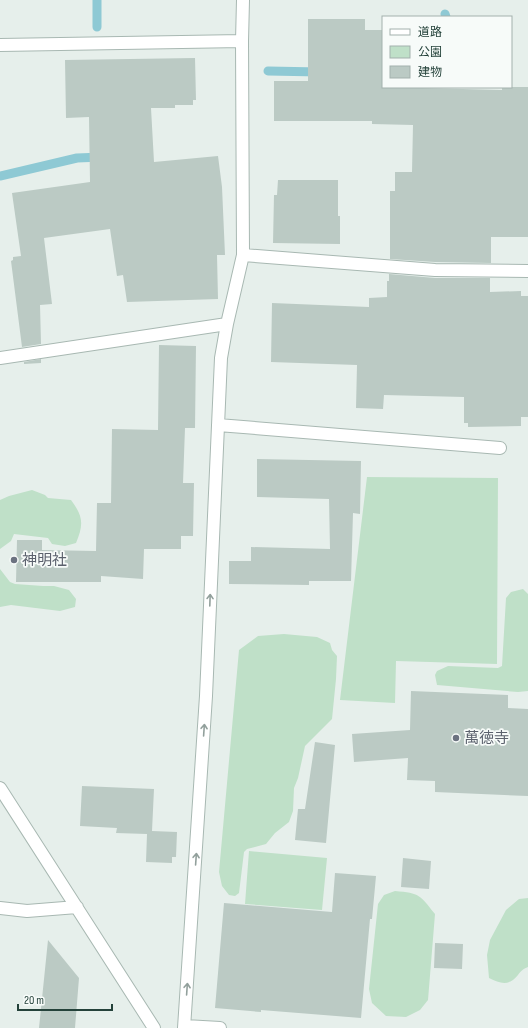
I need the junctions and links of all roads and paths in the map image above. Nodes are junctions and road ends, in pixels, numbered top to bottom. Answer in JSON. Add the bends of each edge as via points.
{"nodes":[{"id":1,"x":243,"y":0,"type":"edge"},
{"id":2,"x":242,"y":41,"type":"junction"},
{"id":3,"x":0,"y":45,"type":"edge"},
{"id":4,"x":244,"y":255,"type":"junction"},
{"id":5,"x":528,"y":271,"type":"edge"},
{"id":6,"x":227,"y":324,"type":"junction"},
{"id":7,"x":0,"y":358,"type":"edge"},
{"id":8,"x":218,"y":425,"type":"junction"},
{"id":9,"x":500,"y":448,"type":"dead end"},
{"id":10,"x":0,"y":788,"type":"edge"},
{"id":11,"x":77,"y":907,"type":"junction"},
{"id":12,"x":0,"y":908,"type":"edge"},
{"id":13,"x":185,"y":1027,"type":"edge"},
{"id":14,"x":154,"y":1028,"type":"edge"},
{"id":15,"x":220,"y":1028,"type":"edge"}],
"edges":[{"from":1,"to":2,"type":"street"},
{"from":2,"to":3,"type":"street"},
{"from":2,"to":4,"type":"street"},
{"from":4,"to":5,"type":"street","via":[[435,270]]},
{"from":4,"to":6,"type":"street"},
{"from":6,"to":7,"type":"street"},
{"from":6,"to":8,"type":"street","via":[[221,358]]},
{"from":8,"to":9,"type":"street"},
{"from":13,"to":8,"type":"street","one_way":true,"via":[[206,696]]},
{"from":10,"to":11,"type":"street"},
{"from":11,"to":12,"type":"street","via":[[27,911]]},
{"from":11,"to":14,"type":"street"},
{"from":13,"to":15,"type":"street"}]}
